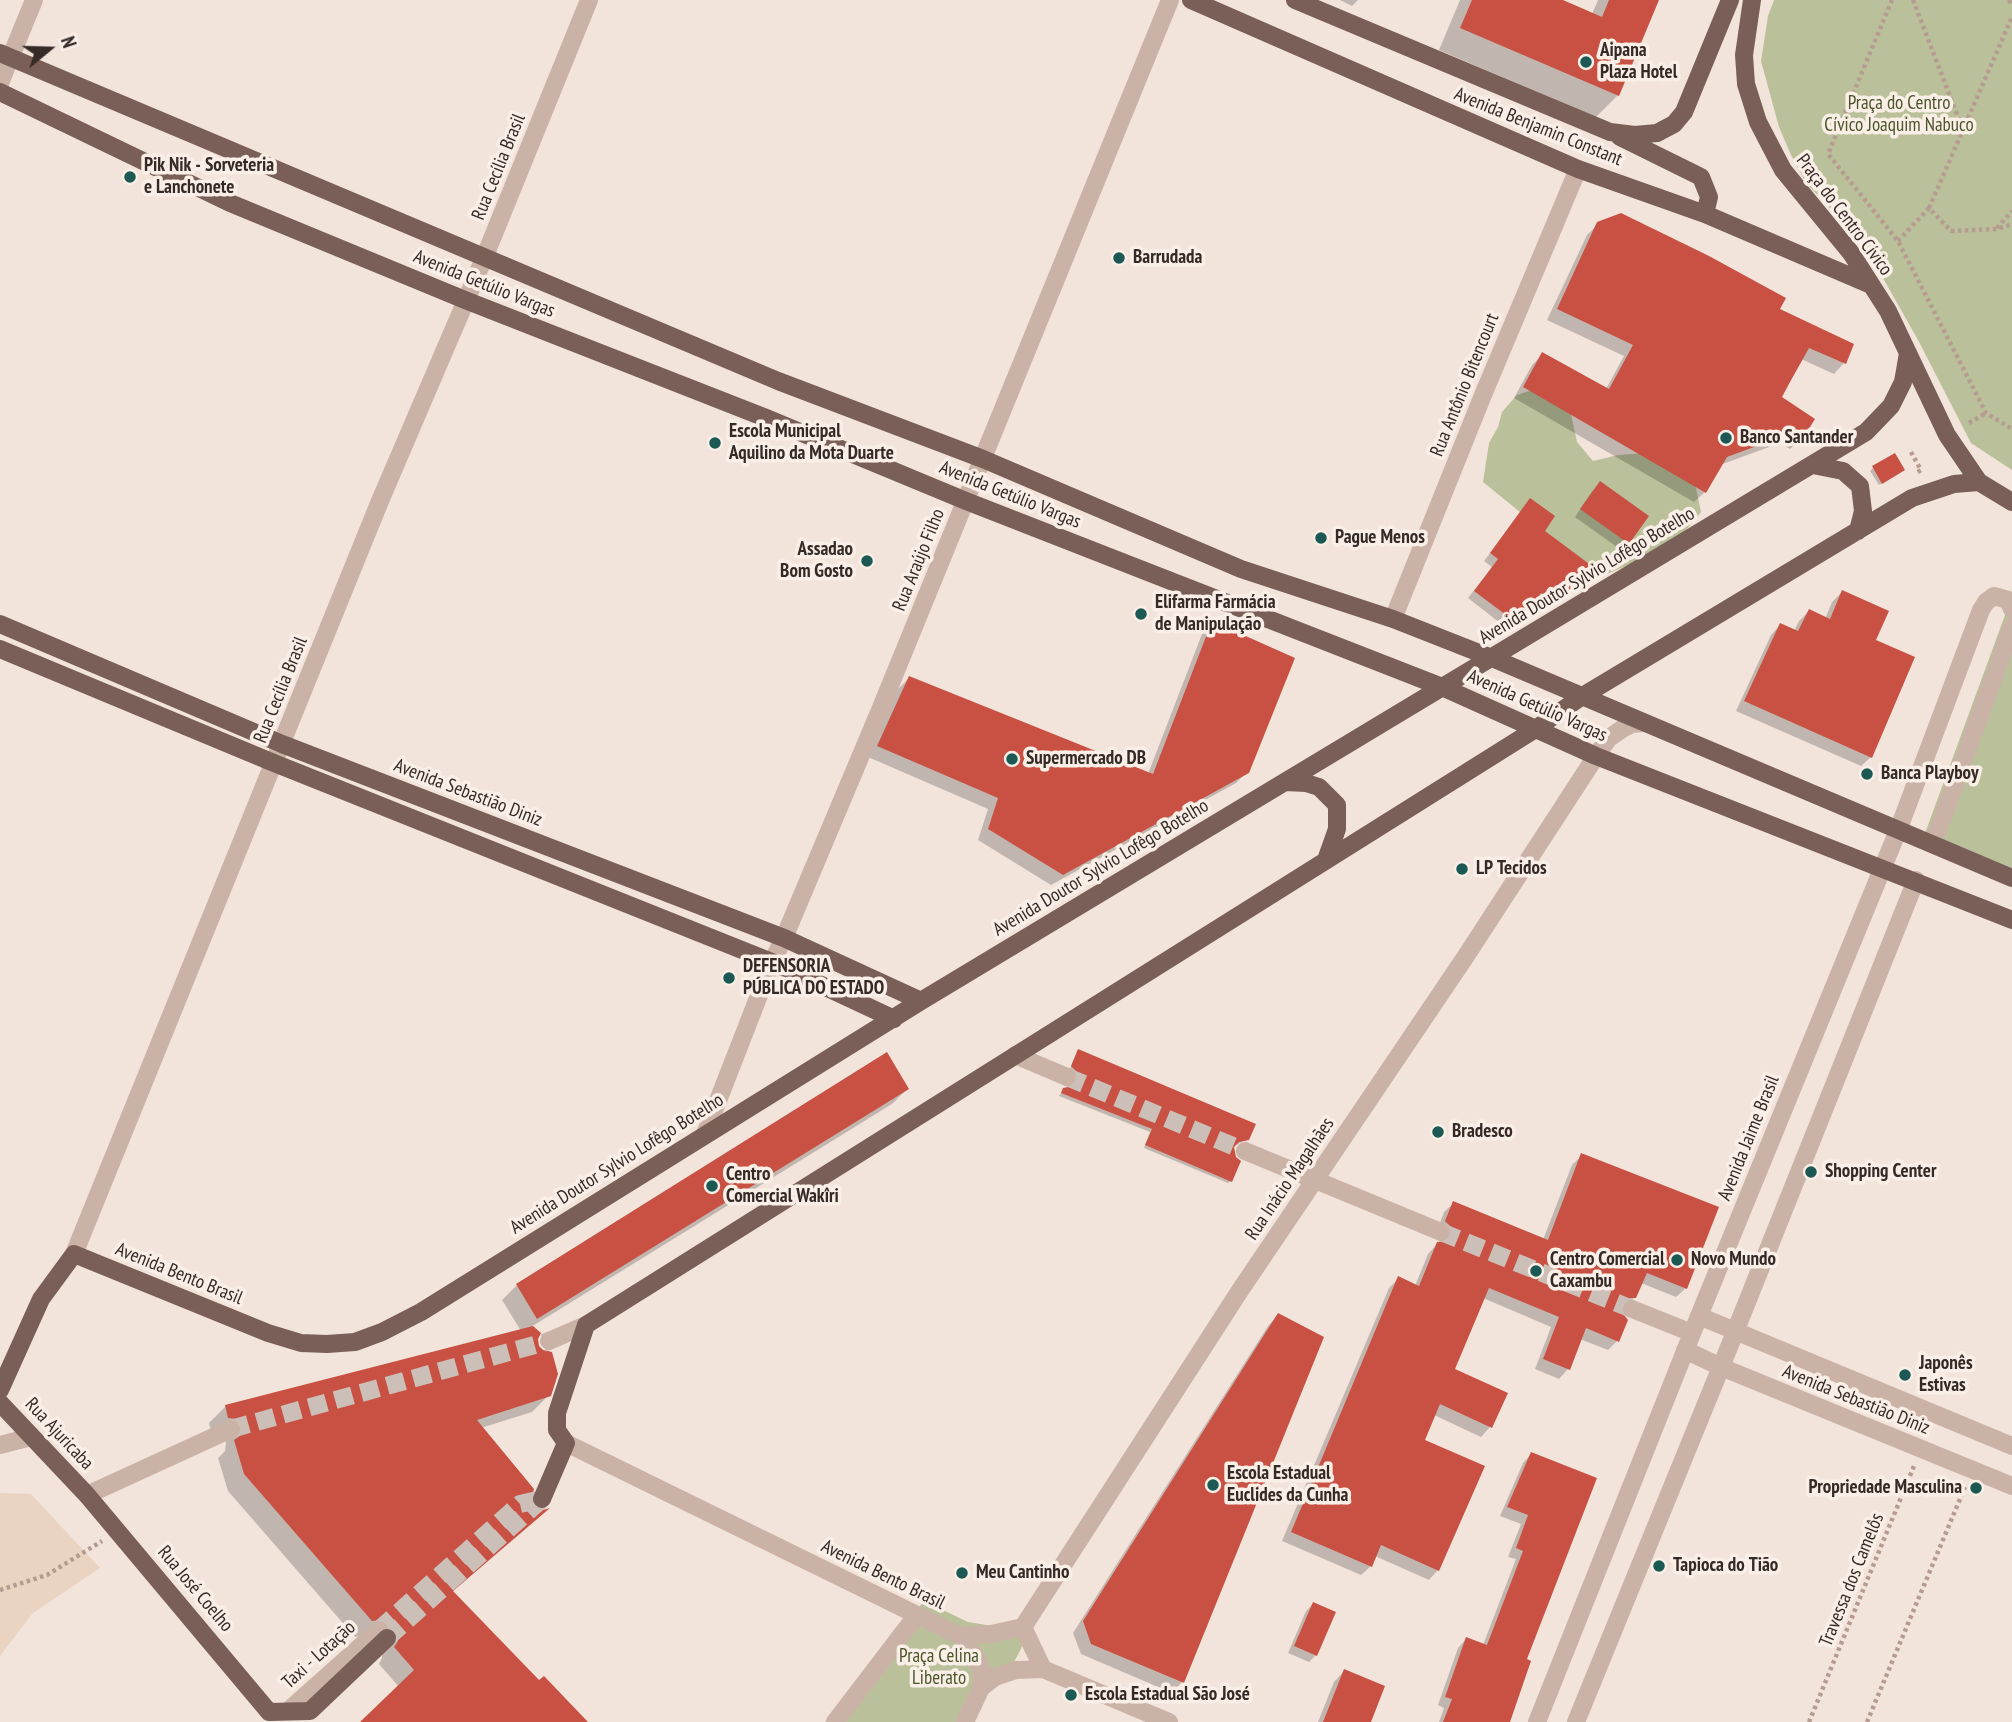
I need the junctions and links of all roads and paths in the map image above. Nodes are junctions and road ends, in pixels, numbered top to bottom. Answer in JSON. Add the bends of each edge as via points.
{"nodes":[{"id":1,"x":34,"y":0,"type":"edge"},
{"id":2,"x":589,"y":0,"type":"edge"},
{"id":3,"x":1170,"y":0,"type":"edge"},
{"id":4,"x":1191,"y":0,"type":"edge"},
{"id":5,"x":1295,"y":0,"type":"edge"},
{"id":6,"x":1730,"y":0,"type":"edge"},
{"id":7,"x":1752,"y":0,"type":"edge"},
{"id":8,"x":1892,"y":0,"type":"edge"},
{"id":9,"x":1913,"y":0,"type":"edge"},
{"id":10,"x":2009,"y":0,"type":"edge"},
{"id":11,"x":2012,"y":6,"type":"edge"},
{"id":12,"x":2012,"y":17,"type":"edge"},
{"id":13,"x":5,"y":55,"type":"edge"},
{"id":14,"x":0,"y":83,"type":"edge"},
{"id":15,"x":0,"y":92,"type":"edge"},
{"id":16,"x":1963,"y":131,"type":"junction"},
{"id":17,"x":1610,"y":132,"type":"junction"},
{"id":18,"x":1578,"y":169,"type":"junction"},
{"id":19,"x":1929,"y":208,"type":"junction"},
{"id":20,"x":2012,"y":211,"type":"edge"},
{"id":21,"x":1704,"y":214,"type":"junction"},
{"id":22,"x":2012,"y":224,"type":"edge"},
{"id":23,"x":1997,"y":229,"type":"junction"},
{"id":24,"x":1898,"y":241,"type":"junction"},
{"id":25,"x":485,"y":256,"type":"junction"},
{"id":26,"x":1871,"y":285,"type":"junction"},
{"id":27,"x":465,"y":300,"type":"junction"},
{"id":28,"x":1908,"y":353,"type":"junction"},
{"id":29,"x":1986,"y":413,"type":"junction"},
{"id":30,"x":1969,"y":423,"type":"dead end"},
{"id":31,"x":2012,"y":429,"type":"edge"},
{"id":32,"x":983,"y":459,"type":"junction"},
{"id":33,"x":1813,"y":466,"type":"junction"},
{"id":34,"x":1979,"y":482,"type":"junction"},
{"id":35,"x":966,"y":501,"type":"junction"},
{"id":36,"x":2012,"y":502,"type":"edge"},
{"id":37,"x":1858,"y":531,"type":"junction"},
{"id":38,"x":2012,"y":609,"type":"edge"},
{"id":39,"x":1394,"y":619,"type":"junction"},
{"id":40,"x":0,"y":624,"type":"edge"},
{"id":41,"x":2012,"y":627,"type":"edge"},
{"id":42,"x":0,"y":649,"type":"edge"},
{"id":43,"x":1492,"y":658,"type":"junction"},
{"id":44,"x":1442,"y":687,"type":"junction"},
{"id":45,"x":1581,"y":697,"type":"junction"},
{"id":46,"x":1644,"y":723,"type":"junction"},
{"id":47,"x":1534,"y":730,"type":"junction"},
{"id":48,"x":282,"y":744,"type":"junction"},
{"id":49,"x":1596,"y":756,"type":"junction"},
{"id":50,"x":274,"y":763,"type":"junction"},
{"id":51,"x":1285,"y":782,"type":"junction"},
{"id":52,"x":1899,"y":828,"type":"junction"},
{"id":53,"x":1933,"y":844,"type":"junction"},
{"id":54,"x":1326,"y":860,"type":"junction"},
{"id":55,"x":1882,"y":867,"type":"junction"},
{"id":56,"x":2012,"y":878,"type":"edge"},
{"id":57,"x":1916,"y":880,"type":"junction"},
{"id":58,"x":2012,"y":920,"type":"edge"},
{"id":59,"x":784,"y":939,"type":"junction"},
{"id":60,"x":772,"y":962,"type":"junction"},
{"id":61,"x":921,"y":1002,"type":"junction"},
{"id":62,"x":894,"y":1018,"type":"junction"},
{"id":63,"x":1015,"y":1055,"type":"junction"},
{"id":64,"x":1067,"y":1077,"type":"tunnel mouth"},
{"id":65,"x":705,"y":1134,"type":"junction"},
{"id":66,"x":1245,"y":1151,"type":"tunnel mouth"},
{"id":67,"x":1315,"y":1181,"type":"junction"},
{"id":68,"x":1441,"y":1232,"type":"tunnel mouth"},
{"id":69,"x":74,"y":1254,"type":"junction"},
{"id":70,"x":1632,"y":1309,"type":"tunnel mouth"},
{"id":71,"x":1699,"y":1316,"type":"junction"},
{"id":72,"x":586,"y":1325,"type":"junction"},
{"id":73,"x":1735,"y":1332,"type":"junction"},
{"id":74,"x":268,"y":1333,"type":"joint"},
{"id":75,"x":549,"y":1341,"type":"tunnel mouth"},
{"id":76,"x":1689,"y":1342,"type":"junction"},
{"id":77,"x":1721,"y":1367,"type":"junction"},
{"id":78,"x":0,"y":1390,"type":"edge"},
{"id":79,"x":0,"y":1403,"type":"edge"},
{"id":80,"x":231,"y":1429,"type":"tunnel mouth"},
{"id":81,"x":31,"y":1437,"type":"junction"},
{"id":82,"x":566,"y":1443,"type":"junction"},
{"id":83,"x":0,"y":1445,"type":"edge"},
{"id":84,"x":2012,"y":1446,"type":"edge"},
{"id":85,"x":1922,"y":1449,"type":"junction"},
{"id":86,"x":1972,"y":1470,"type":"junction"},
{"id":87,"x":2012,"y":1486,"type":"edge"},
{"id":88,"x":87,"y":1495,"type":"junction"},
{"id":89,"x":542,"y":1499,"type":"dead end"},
{"id":90,"x":118,"y":1531,"type":"junction"},
{"id":91,"x":0,"y":1590,"type":"edge"},
{"id":92,"x":916,"y":1616,"type":"junction"},
{"id":93,"x":1023,"y":1628,"type":"junction"},
{"id":94,"x":383,"y":1634,"type":"joint"},
{"id":95,"x":960,"y":1636,"type":"junction"},
{"id":96,"x":1043,"y":1669,"type":"junction"},
{"id":97,"x":981,"y":1688,"type":"junction"},
{"id":98,"x":288,"y":1711,"type":"junction"},
{"id":99,"x":309,"y":1716,"type":"edge"},
{"id":100,"x":269,"y":1717,"type":"edge"},
{"id":101,"x":835,"y":1722,"type":"edge"},
{"id":102,"x":965,"y":1722,"type":"edge"},
{"id":103,"x":1169,"y":1722,"type":"edge"},
{"id":104,"x":1537,"y":1722,"type":"edge"},
{"id":105,"x":1576,"y":1722,"type":"edge"},
{"id":106,"x":1809,"y":1722,"type":"edge"},
{"id":107,"x":1867,"y":1722,"type":"edge"}],
"edges":[{"from":1,"to":13,"type":"street"},
{"from":2,"to":25,"type":"street","name":"Rua Cecília Brasil"},
{"from":3,"to":32,"type":"street","name":"Rua Araújo Filho"},
{"from":4,"to":18,"type":"main road","name":"Avenida Benjamin Constant"},
{"from":5,"to":17,"type":"main road","name":"Avenida Benjamin Constant"},
{"from":6,"to":17,"type":"main road","name":"Avenida Benjamin Constant","via":[[1684,112],[1674,124],[1657,133]]},
{"from":7,"to":26,"type":"main road","name":"Praça do Centro Cívico","via":[[1744,55],[1746,84],[1758,122],[1783,170],[1851,253]]},
{"from":8,"to":24,"type":"path","via":[[1828,155]]},
{"from":9,"to":16,"type":"path"},
{"from":10,"to":11,"type":"path"},
{"from":12,"to":16,"type":"path"},
{"from":13,"to":14,"type":"street"},
{"from":13,"to":25,"type":"main road","name":"Avenida Getúlio Vargas"},
{"from":15,"to":27,"type":"main road","name":"Avenida Getúlio Vargas","via":[[230,203]]},
{"from":16,"to":19,"type":"path"},
{"from":17,"to":21,"type":"main road","via":[[1701,177],[1709,197]]},
{"from":18,"to":21,"type":"main road","name":"Avenida Benjamin Constant"},
{"from":18,"to":39,"type":"street","name":"Rua Antônio Bitencourt"},
{"from":19,"to":23,"type":"path","via":[[1951,231]]},
{"from":19,"to":24,"type":"path"},
{"from":20,"to":23,"type":"path"},
{"from":21,"to":26,"type":"main road","name":"Avenida Benjamin Constant"},
{"from":22,"to":23,"type":"path"},
{"from":24,"to":29,"type":"path"},
{"from":25,"to":27,"type":"street","name":"Rua Cecília Brasil"},
{"from":25,"to":32,"type":"main road","name":"Avenida Getúlio Vargas","via":[[778,380]]},
{"from":26,"to":28,"type":"main road","name":"Praça do Centro Cívico"},
{"from":27,"to":35,"type":"main road","name":"Avenida Getúlio Vargas"},
{"from":27,"to":48,"type":"street","name":"Rua Cecília Brasil"},
{"from":28,"to":33,"type":"main road","name":"Avenida Doutor Sylvio Lofêgo Botelho","via":[[1903,383],[1891,406],[1866,432]]},
{"from":28,"to":34,"type":"main road","name":"Praça do Centro Cívico","via":[[1947,435]]},
{"from":29,"to":30,"type":"path"},
{"from":29,"to":31,"type":"path"},
{"from":32,"to":35,"type":"street","name":"Rua Araújo Filho"},
{"from":32,"to":39,"type":"main road","name":"Avenida Getúlio Vargas","via":[[1241,569]]},
{"from":33,"to":37,"type":"main road","via":[[1843,471],[1860,486],[1863,511]]},
{"from":33,"to":43,"type":"main road","name":"Avenida Doutor Sylvio Lofêgo Botelho"},
{"from":34,"to":36,"type":"main road","name":"Praça do Centro Cívico"},
{"from":34,"to":37,"type":"main road","via":[[1954,484],[1912,498]]},
{"from":35,"to":44,"type":"main road","name":"Avenida Getúlio Vargas"},
{"from":35,"to":59,"type":"street","name":"Rua Araújo Filho"},
{"from":37,"to":45,"type":"main road"},
{"from":38,"to":52,"type":"street","name":"Avenida Jaime Brasil","via":[[2008,600],[1994,596],[1980,610]]},
{"from":39,"to":43,"type":"main road","name":"Avenida Getúlio Vargas"},
{"from":40,"to":48,"type":"main road","name":"Avenida Sebastião Diniz"},
{"from":41,"to":53,"type":"street"},
{"from":42,"to":50,"type":"main road"},
{"from":43,"to":44,"type":"main road","name":"Avenida Doutor Sylvio Lofêgo Botelho"},
{"from":43,"to":45,"type":"main road","name":"Avenida Getúlio Vargas"},
{"from":44,"to":47,"type":"main road","name":"Avenida Getúlio Vargas"},
{"from":44,"to":51,"type":"main road","name":"Avenida Doutor Sylvio Lofêgo Botelho"},
{"from":45,"to":46,"type":"main road","name":"Avenida Getúlio Vargas"},
{"from":45,"to":47,"type":"main road"},
{"from":46,"to":49,"type":"street","name":"Rua Inácio Magalhães","via":[[1622,729]]},
{"from":46,"to":52,"type":"main road","name":"Avenida Getúlio Vargas"},
{"from":47,"to":49,"type":"main road","name":"Avenida Getúlio Vargas"},
{"from":47,"to":54,"type":"main road"},
{"from":48,"to":50,"type":"street","name":"Rua Cecília Brasil"},
{"from":48,"to":59,"type":"main road","name":"Avenida Sebastião Diniz"},
{"from":49,"to":55,"type":"main road","name":"Avenida Getúlio Vargas"},
{"from":49,"to":67,"type":"street","name":"Rua Inácio Magalhães"},
{"from":50,"to":60,"type":"main road"},
{"from":50,"to":69,"type":"street","name":"Rua Cecília Brasil"},
{"from":51,"to":54,"type":"main road","via":[[1319,787],[1336,805],[1337,829]]},
{"from":51,"to":61,"type":"main road","name":"Avenida Doutor Sylvio Lofêgo Botelho"},
{"from":52,"to":53,"type":"main road","name":"Avenida Getúlio Vargas"},
{"from":52,"to":55,"type":"street","name":"Avenida Jaime Brasil"},
{"from":53,"to":56,"type":"main road","name":"Avenida Getúlio Vargas"},
{"from":54,"to":63,"type":"main road"},
{"from":55,"to":57,"type":"main road","name":"Avenida Getúlio Vargas"},
{"from":55,"to":71,"type":"street","name":"Avenida Jaime Brasil"},
{"from":57,"to":58,"type":"main road","name":"Avenida Getúlio Vargas"},
{"from":57,"to":73,"type":"street"},
{"from":59,"to":60,"type":"street","name":"Rua Araújo Filho"},
{"from":59,"to":61,"type":"main road","name":"Avenida Sebastião Diniz"},
{"from":60,"to":62,"type":"main road"},
{"from":60,"to":65,"type":"street","name":"Rua Araújo Filho"},
{"from":61,"to":62,"type":"main road","name":"Avenida Doutor Sylvio Lofêgo Botelho"},
{"from":62,"to":65,"type":"main road","name":"Avenida Doutor Sylvio Lofêgo Botelho"},
{"from":63,"to":64,"type":"street"},
{"from":63,"to":72,"type":"main road"},
{"from":65,"to":74,"type":"main road","name":"Avenida Doutor Sylvio Lofêgo Botelho","via":[[382,1332],[355,1342],[327,1344],[301,1343]]},
{"from":66,"to":67,"type":"street"},
{"from":67,"to":68,"type":"street"},
{"from":67,"to":93,"type":"street","name":"Rua Inácio Magalhães"},
{"from":69,"to":74,"type":"main road","name":"Avenida Bento Brasil"},
{"from":69,"to":78,"type":"main road","name":"Rua Cecília Brasil","via":[[41,1299]]},
{"from":70,"to":76,"type":"street","name":"Avenida Sebastião Diniz"},
{"from":71,"to":73,"type":"street","name":"Avenida Sebastião Diniz"},
{"from":71,"to":76,"type":"street","name":"Avenida Jaime Brasil"},
{"from":72,"to":75,"type":"street"},
{"from":72,"to":82,"type":"main road","via":[[557,1413],[557,1430]]},
{"from":73,"to":77,"type":"street"},
{"from":73,"to":84,"type":"street","name":"Avenida Sebastião Diniz"},
{"from":76,"to":77,"type":"street","name":"Avenida Sebastião Diniz"},
{"from":76,"to":104,"type":"street","name":"Avenida Jaime Brasil"},
{"from":77,"to":85,"type":"street","name":"Avenida Sebastião Diniz"},
{"from":77,"to":105,"type":"street"},
{"from":79,"to":81,"type":"main road","name":"Rua Ajuricaba"},
{"from":80,"to":88,"type":"street"},
{"from":81,"to":83,"type":"street"},
{"from":81,"to":88,"type":"main road","name":"Rua Ajuricaba"},
{"from":82,"to":89,"type":"main road"},
{"from":82,"to":92,"type":"street","name":"Avenida Bento Brasil"},
{"from":85,"to":86,"type":"street","name":"Avenida Sebastião Diniz"},
{"from":85,"to":106,"type":"path","name":"Travessa dos Camelôs"},
{"from":86,"to":87,"type":"street","name":"Avenida Sebastião Diniz"},
{"from":86,"to":107,"type":"path"},
{"from":88,"to":90,"type":"main road","name":"Rua José Coelho"},
{"from":90,"to":91,"type":"path","via":[[47,1575]]},
{"from":90,"to":100,"type":"main road","name":"Rua José Coelho"},
{"from":92,"to":95,"type":"street","name":"Avenida Bento Brasil"},
{"from":92,"to":101,"type":"street"},
{"from":93,"to":95,"type":"street","name":"Avenida Bento Brasil"},
{"from":93,"to":96,"type":"street"},
{"from":94,"to":98,"type":"street","name":"Taxi - Lotação"},
{"from":94,"to":99,"type":"main road"},
{"from":95,"to":97,"type":"street","via":[[977,1659]]},
{"from":96,"to":97,"type":"street","via":[[1006,1673]]},
{"from":96,"to":103,"type":"street"},
{"from":97,"to":102,"type":"street"},
{"from":98,"to":99,"type":"main road"},
{"from":98,"to":100,"type":"main road"}]}
